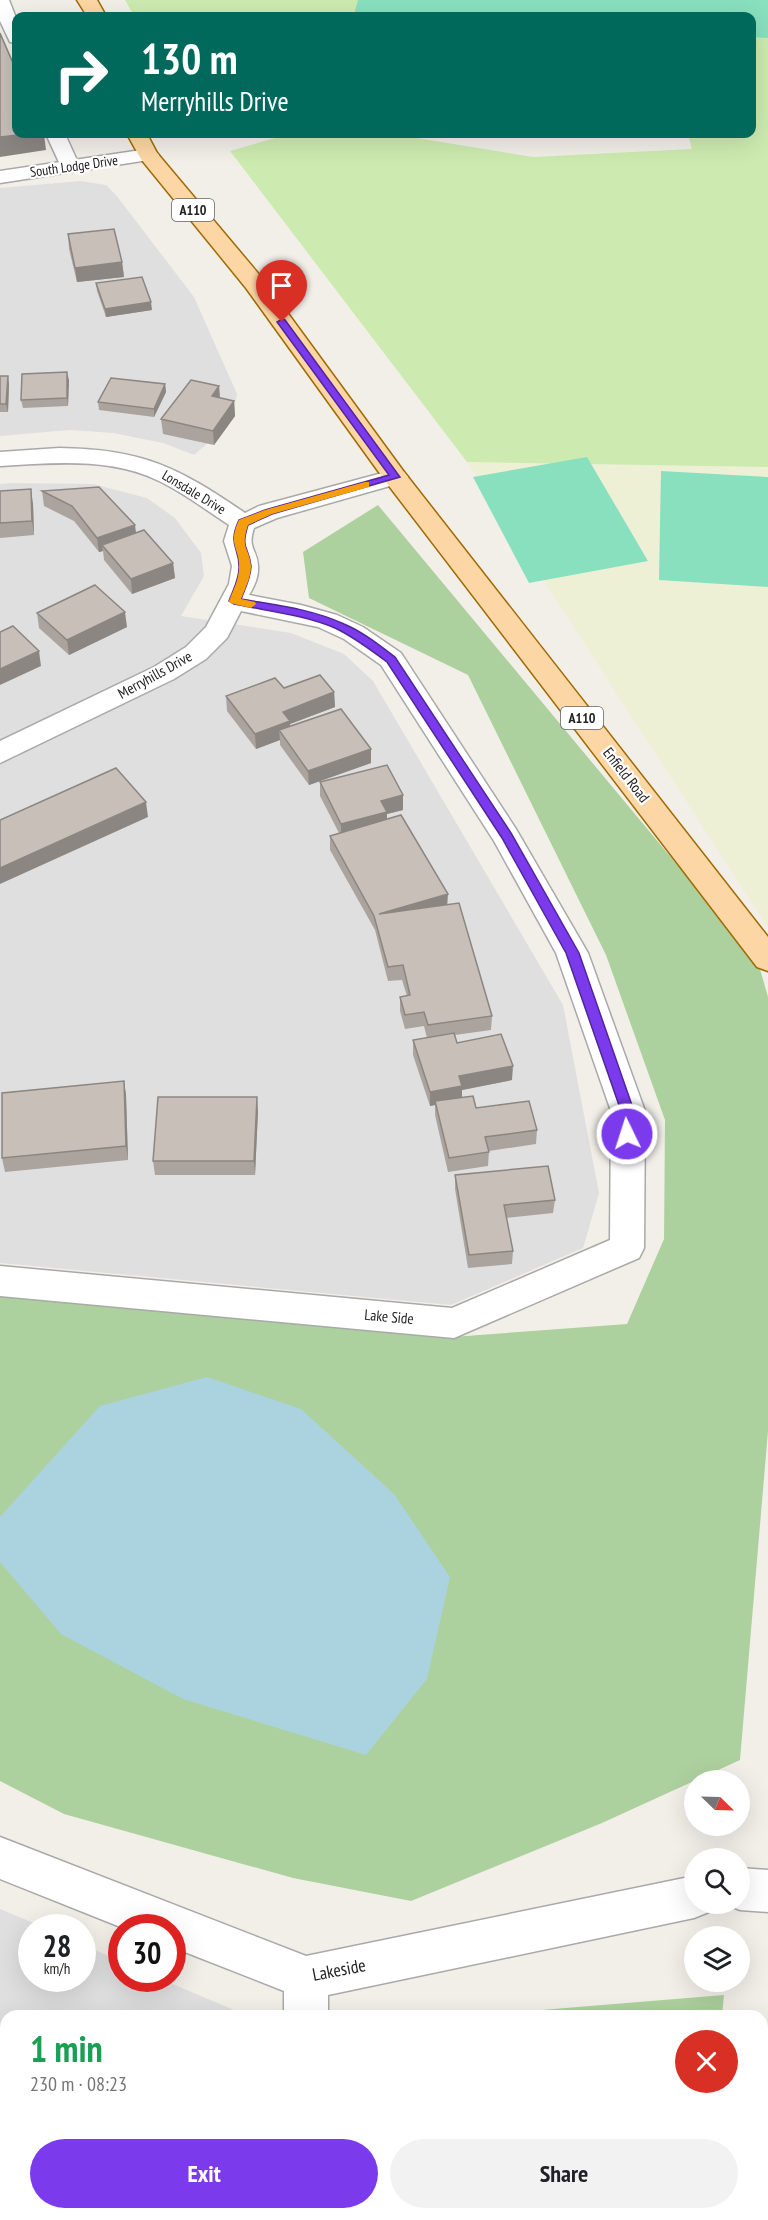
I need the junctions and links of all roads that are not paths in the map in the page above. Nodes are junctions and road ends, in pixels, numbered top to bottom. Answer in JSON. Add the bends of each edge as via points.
{"nodes":[{"id":1,"x":0,"y":0,"type":"edge"},
{"id":2,"x":12,"y":28,"type":"edge"},
{"id":3,"x":58,"y":138,"type":"edge"},
{"id":4,"x":139,"y":138,"type":"edge"},
{"id":5,"x":148,"y":155,"type":"junction"},
{"id":6,"x":70,"y":167,"type":"junction"},
{"id":7,"x":0,"y":177,"type":"edge"},
{"id":8,"x":0,"y":459,"type":"edge"},
{"id":9,"x":395,"y":477,"type":"junction"},
{"id":10,"x":243,"y":523,"type":"junction"},
{"id":11,"x":234,"y":601,"type":"junction"},
{"id":12,"x":0,"y":753,"type":"edge"},
{"id":13,"x":768,"y":959,"type":"edge"},
{"id":14,"x":0,"y":1281,"type":"edge"},
{"id":15,"x":0,"y":1858,"type":"edge"},
{"id":16,"x":750,"y":1890,"type":"edge"},
{"id":17,"x":768,"y":1891,"type":"edge"},
{"id":18,"x":684,"y":1900,"type":"edge"},
{"id":19,"x":306,"y":1997,"type":"edge"}],
"edges":[{"from":1,"to":2,"type":"lane"},
{"from":3,"to":6,"type":"lane"},
{"from":4,"to":5,"type":"main road","number":"A110"},
{"from":5,"to":6,"type":"street","name":"South Lodge Drive"},
{"from":5,"to":9,"type":"main road","number":"A110","via":[[254,283]]},
{"from":6,"to":7,"type":"street","name":"South Lodge Drive"},
{"from":8,"to":10,"type":"street","name":"Lonsdale Drive","via":[[78,454],[156,470],[193,489]]},
{"from":9,"to":10,"type":"street","via":[[268,512]]},
{"from":9,"to":13,"type":"main road","name":"Enfield Road","number":"A110"},
{"from":10,"to":11,"type":"street","name":"Merryhills Drive","via":[[237,541],[245,566]]},
{"from":11,"to":12,"type":"street","name":"Merryhills Drive","via":[[216,632],[196,653],[164,673]]},
{"from":11,"to":14,"type":"street","name":"Lake Side","via":[[309,615],[340,626],[391,659],[506,836],[572,953],[628,1111],[627,1248],[454,1323]]},
{"from":15,"to":19,"type":"street","name":"Lakeside"},
{"from":16,"to":17,"type":"street"},
{"from":18,"to":19,"type":"street","name":"Lakeside"}]}
